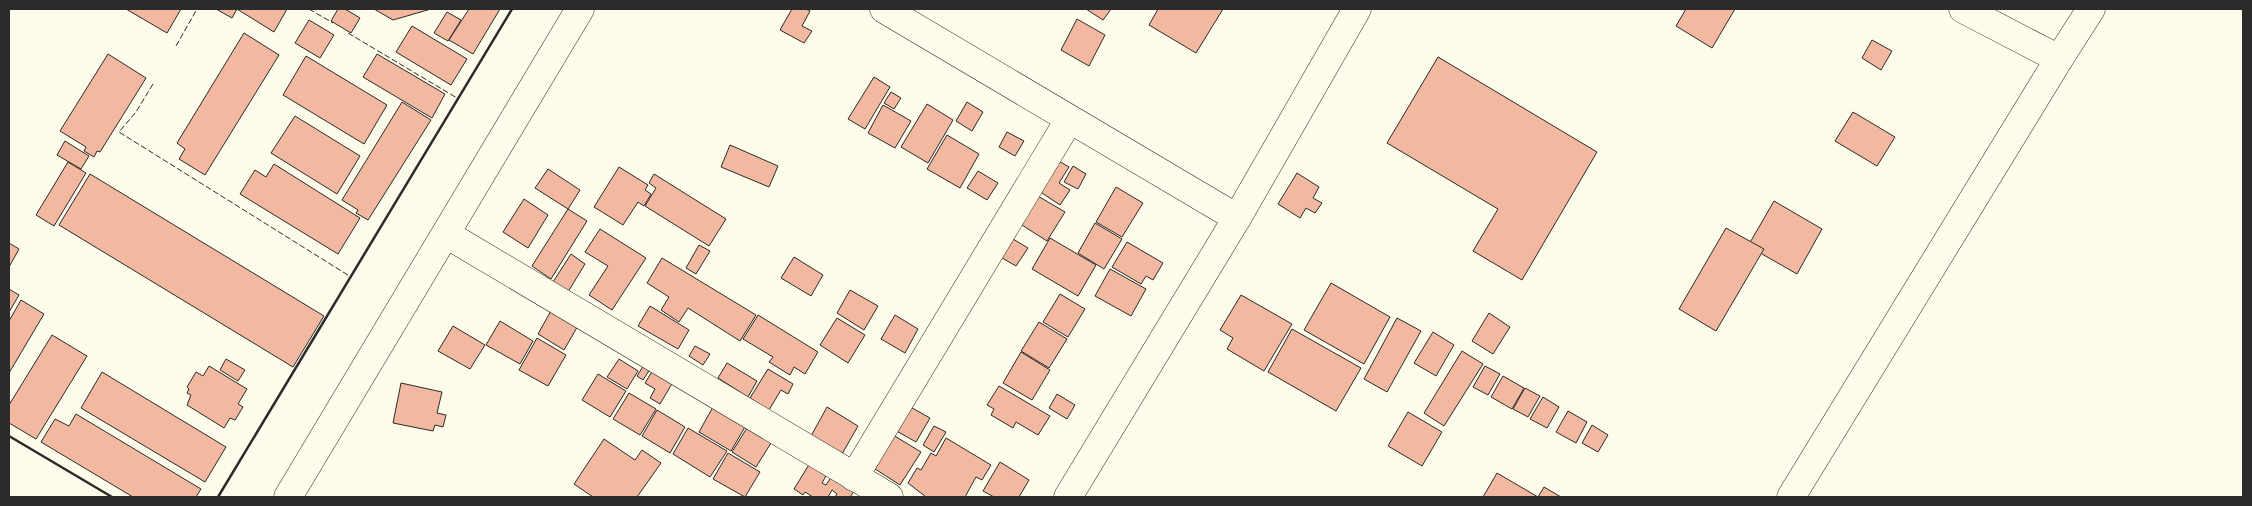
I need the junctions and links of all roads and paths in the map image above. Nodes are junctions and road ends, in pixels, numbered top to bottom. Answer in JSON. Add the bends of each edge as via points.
{"nodes":[{"id":1,"x":580,"y":9,"type":"edge"},
{"id":2,"x":884,"y":9,"type":"edge"},
{"id":3,"x":1357,"y":9,"type":"edge"},
{"id":4,"x":1963,"y":9,"type":"edge"},
{"id":5,"x":2091,"y":9,"type":"edge"},
{"id":6,"x":2059,"y":59,"type":"junction"},
{"id":7,"x":1069,"y":120,"type":"junction"},
{"id":8,"x":1237,"y":218,"type":"junction"},
{"id":9,"x":446,"y":234,"type":"junction"},
{"id":10,"x":854,"y":477,"type":"junction"},
{"id":11,"x":288,"y":497,"type":"edge"},
{"id":12,"x":889,"y":497,"type":"edge"},
{"id":13,"x":1068,"y":497,"type":"edge"},
{"id":14,"x":1791,"y":497,"type":"edge"}],
"edges":[{"from":1,"to":9,"type":"street"},
{"from":2,"to":7,"type":"street"},
{"from":3,"to":8,"type":"street"},
{"from":4,"to":6,"type":"street"},
{"from":5,"to":6,"type":"street"},
{"from":6,"to":14,"type":"street"},
{"from":7,"to":8,"type":"street"},
{"from":7,"to":10,"type":"street"},
{"from":8,"to":13,"type":"street"},
{"from":9,"to":10,"type":"street"},
{"from":9,"to":11,"type":"street"},
{"from":10,"to":12,"type":"street"}]}
